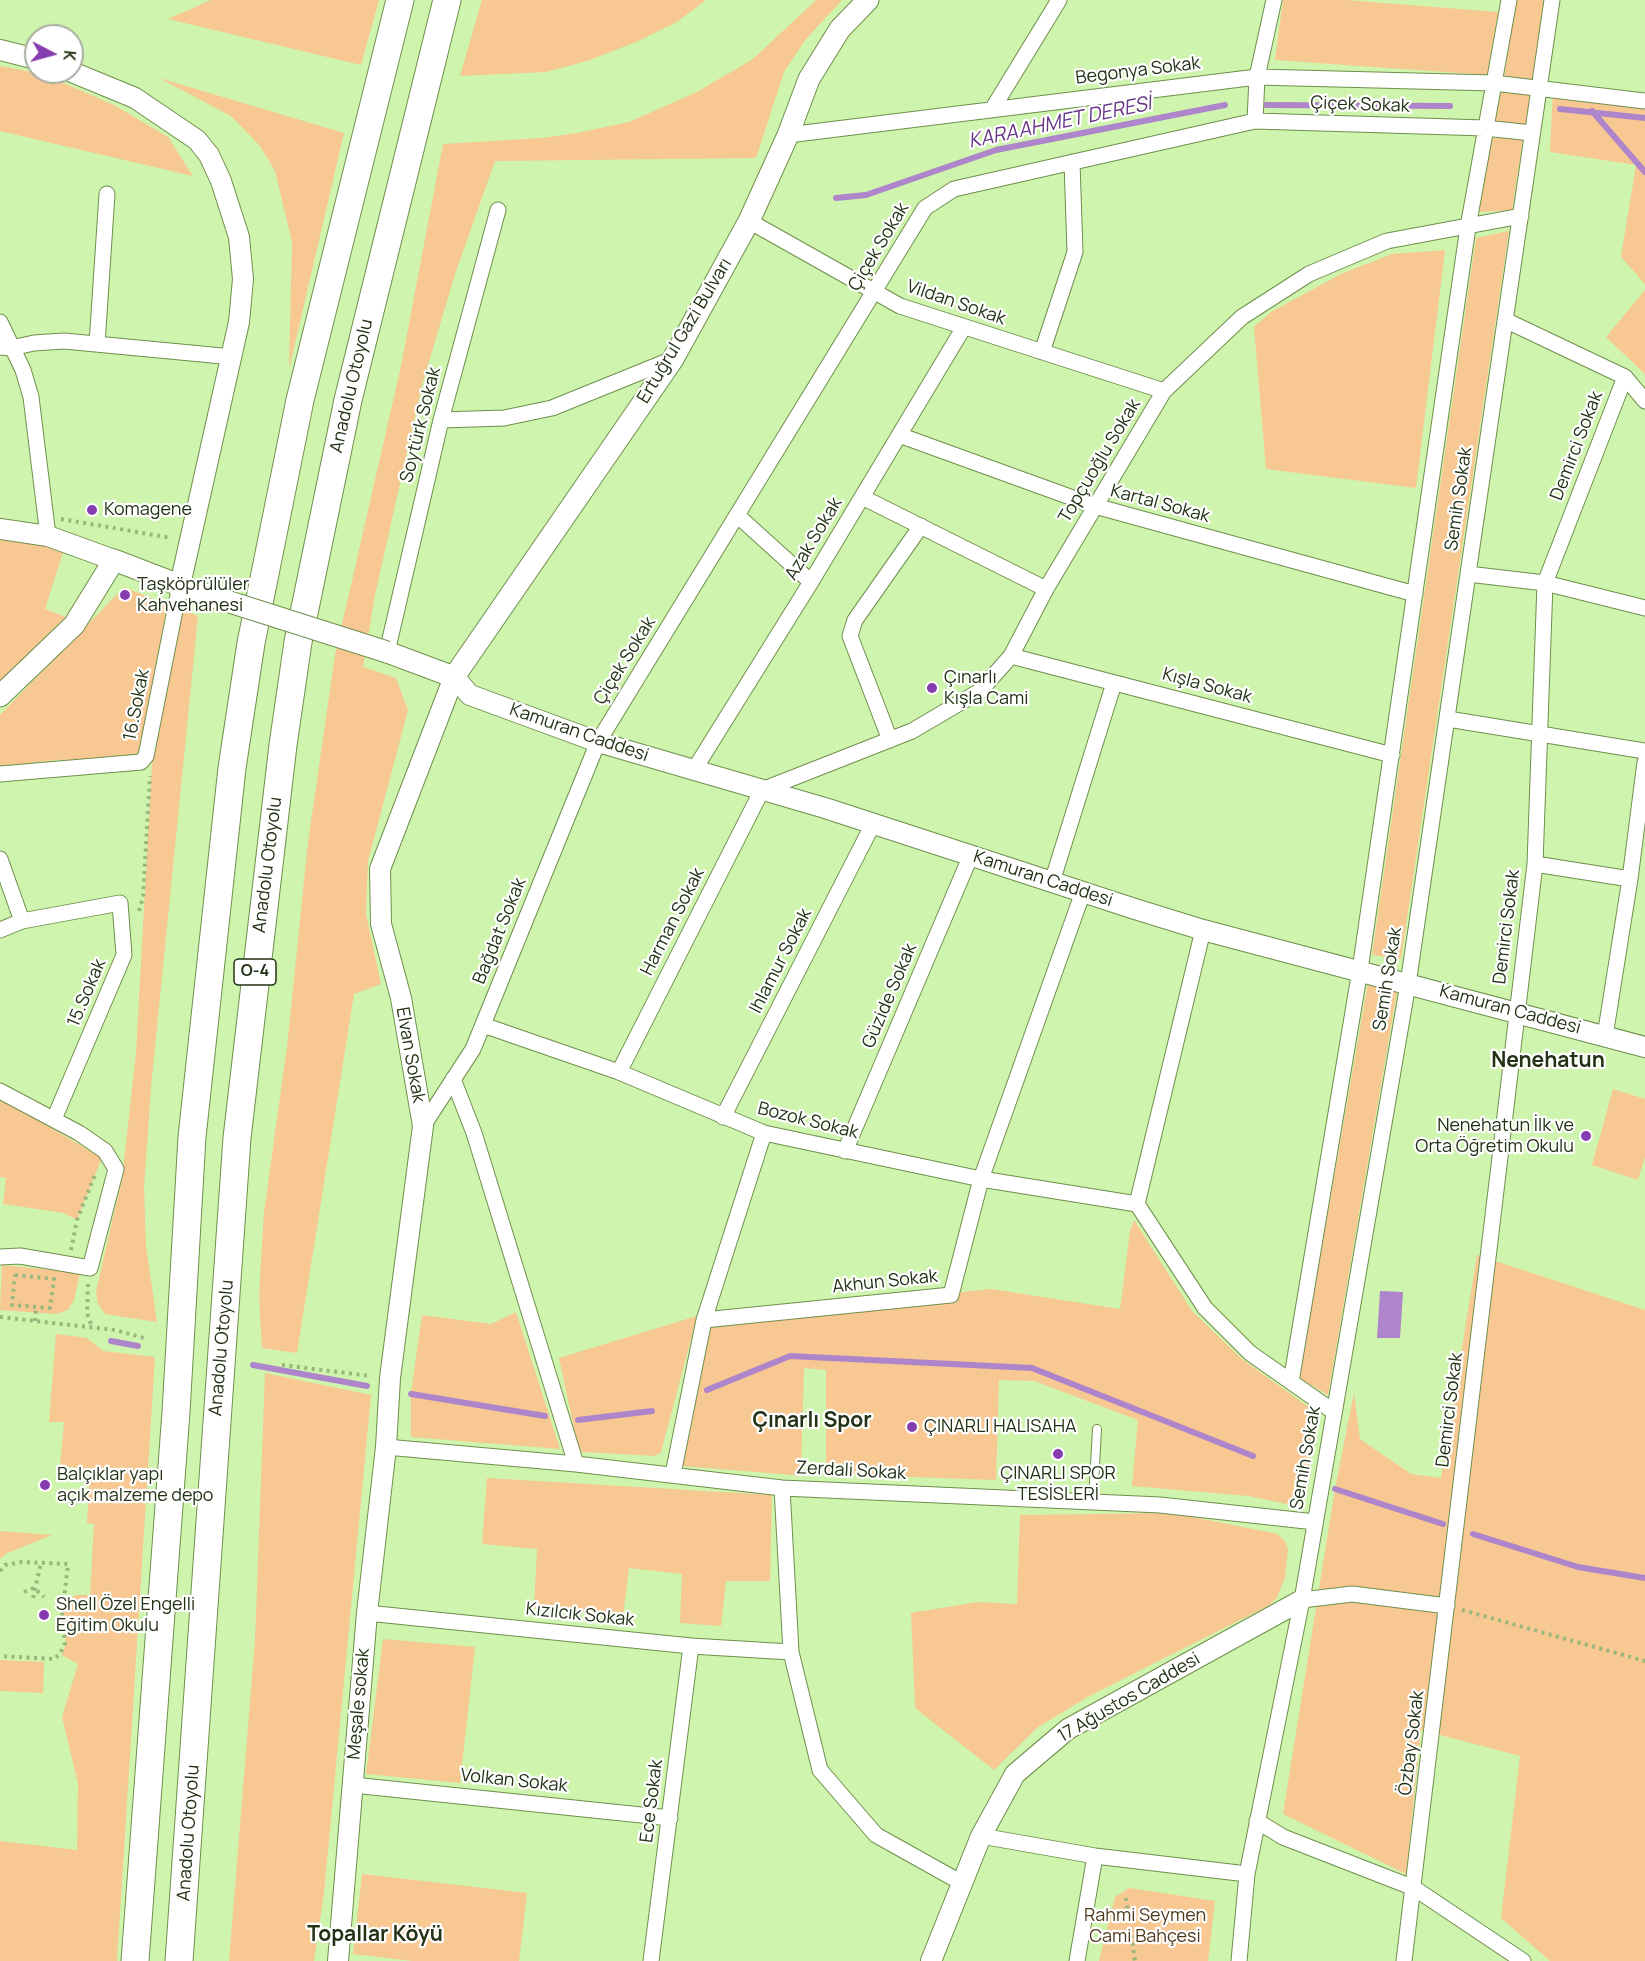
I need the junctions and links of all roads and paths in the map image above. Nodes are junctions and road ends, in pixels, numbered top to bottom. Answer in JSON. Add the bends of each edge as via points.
{"nodes":[{"id":1,"x":400,"y":0,"type":"edge"},
{"id":2,"x":447,"y":0,"type":"edge"},
{"id":3,"x":868,"y":0,"type":"edge"},
{"id":4,"x":1059,"y":0,"type":"edge"},
{"id":5,"x":1274,"y":0,"type":"edge"},
{"id":6,"x":1509,"y":0,"type":"edge"},
{"id":7,"x":1552,"y":0,"type":"edge"},
{"id":8,"x":0,"y":50,"type":"edge"},
{"id":9,"x":24,"y":56,"type":"edge"},
{"id":10,"x":84,"y":77,"type":"edge"},
{"id":11,"x":1257,"y":77,"type":"junction"},
{"id":12,"x":1494,"y":83,"type":"junction"},
{"id":13,"x":1514,"y":85,"type":"junction"},
{"id":14,"x":1538,"y":87,"type":"junction"},
{"id":15,"x":1645,"y":101,"type":"edge"},
{"id":16,"x":1490,"y":105,"type":"junction"},
{"id":17,"x":993,"y":108,"type":"junction"},
{"id":18,"x":1536,"y":111,"type":"junction"},
{"id":19,"x":1254,"y":121,"type":"junction"},
{"id":20,"x":1485,"y":128,"type":"junction"},
{"id":21,"x":1508,"y":131,"type":"junction"},
{"id":22,"x":1532,"y":133,"type":"junction"},
{"id":23,"x":788,"y":135,"type":"junction"},
{"id":24,"x":1072,"y":162,"type":"junction"},
{"id":25,"x":108,"y":194,"type":"dead end"},
{"id":26,"x":498,"y":210,"type":"dead end"},
{"id":27,"x":1521,"y":216,"type":"junction"},
{"id":28,"x":749,"y":221,"type":"junction"},
{"id":29,"x":1468,"y":227,"type":"junction"},
{"id":30,"x":875,"y":292,"type":"junction"},
{"id":31,"x":1505,"y":320,"type":"junction"},
{"id":32,"x":0,"y":322,"type":"edge"},
{"id":33,"x":964,"y":327,"type":"junction"},
{"id":34,"x":97,"y":344,"type":"junction"},
{"id":35,"x":6,"y":347,"type":"edge"},
{"id":36,"x":1042,"y":352,"type":"junction"},
{"id":37,"x":233,"y":357,"type":"junction"},
{"id":38,"x":673,"y":359,"type":"junction"},
{"id":39,"x":1625,"y":377,"type":"junction"},
{"id":40,"x":1164,"y":392,"type":"junction"},
{"id":41,"x":1645,"y":401,"type":"edge"},
{"id":42,"x":441,"y":420,"type":"junction"},
{"id":43,"x":899,"y":435,"type":"junction"},
{"id":44,"x":862,"y":497,"type":"junction"},
{"id":45,"x":1095,"y":506,"type":"junction"},
{"id":46,"x":45,"y":516,"type":"junction"},
{"id":47,"x":738,"y":516,"type":"junction"},
{"id":48,"x":921,"y":526,"type":"junction"},
{"id":49,"x":0,"y":529,"type":"edge"},
{"id":50,"x":48,"y":536,"type":"junction"},
{"id":51,"x":181,"y":540,"type":"dead end"},
{"id":52,"x":114,"y":560,"type":"junction"},
{"id":53,"x":1468,"y":574,"type":"junction"},
{"id":54,"x":811,"y":582,"type":"junction"},
{"id":55,"x":1545,"y":583,"type":"junction"},
{"id":56,"x":186,"y":587,"type":"junction"},
{"id":57,"x":1046,"y":589,"type":"junction"},
{"id":58,"x":1415,"y":594,"type":"junction"},
{"id":59,"x":1645,"y":608,"type":"edge"},
{"id":60,"x":387,"y":652,"type":"junction"},
{"id":61,"x":1011,"y":656,"type":"junction"},
{"id":62,"x":454,"y":677,"type":"junction"},
{"id":63,"x":1114,"y":682,"type":"junction"},
{"id":64,"x":0,"y":696,"type":"edge"},
{"id":65,"x":1448,"y":719,"type":"junction"},
{"id":66,"x":1540,"y":734,"type":"junction"},
{"id":67,"x":890,"y":740,"type":"junction"},
{"id":68,"x":598,"y":742,"type":"junction"},
{"id":69,"x":1645,"y":751,"type":"edge"},
{"id":70,"x":1392,"y":755,"type":"junction"},
{"id":71,"x":146,"y":756,"type":"junction"},
{"id":72,"x":1645,"y":762,"type":"edge"},
{"id":73,"x":694,"y":770,"type":"junction"},
{"id":74,"x":0,"y":774,"type":"edge"},
{"id":75,"x":762,"y":790,"type":"junction"},
{"id":76,"x":873,"y":824,"type":"junction"},
{"id":77,"x":971,"y":855,"type":"junction"},
{"id":78,"x":0,"y":859,"type":"edge"},
{"id":79,"x":1535,"y":864,"type":"junction"},
{"id":80,"x":1630,"y":879,"type":"junction"},
{"id":81,"x":1052,"y":882,"type":"junction"},
{"id":82,"x":1083,"y":892,"type":"junction"},
{"id":83,"x":137,"y":916,"type":"dead end"},
{"id":84,"x":22,"y":921,"type":"junction"},
{"id":85,"x":0,"y":930,"type":"edge"},
{"id":86,"x":1203,"y":930,"type":"junction"},
{"id":87,"x":1360,"y":970,"type":"junction"},
{"id":88,"x":1408,"y":984,"type":"junction"},
{"id":89,"x":1516,"y":1011,"type":"junction"},
{"id":90,"x":483,"y":1025,"type":"junction"},
{"id":91,"x":1605,"y":1036,"type":"junction"},
{"id":92,"x":1645,"y":1047,"type":"edge"},
{"id":93,"x":619,"y":1072,"type":"junction"},
{"id":94,"x":453,"y":1079,"type":"junction"},
{"id":95,"x":0,"y":1091,"type":"edge"},
{"id":96,"x":723,"y":1117,"type":"junction"},
{"id":97,"x":54,"y":1119,"type":"junction"},
{"id":98,"x":423,"y":1126,"type":"junction"},
{"id":99,"x":764,"y":1133,"type":"junction"},
{"id":100,"x":105,"y":1151,"type":"junction"},
{"id":101,"x":845,"y":1151,"type":"junction"},
{"id":102,"x":981,"y":1179,"type":"junction"},
{"id":103,"x":1137,"y":1204,"type":"junction"},
{"id":104,"x":0,"y":1257,"type":"edge"},
{"id":105,"x":68,"y":1262,"type":"junction"},
{"id":106,"x":90,"y":1268,"type":"junction"},
{"id":107,"x":36,"y":1307,"type":"junction"},
{"id":108,"x":0,"y":1317,"type":"edge"},
{"id":109,"x":704,"y":1320,"type":"junction"},
{"id":110,"x":35,"y":1321,"type":"junction"},
{"id":111,"x":92,"y":1327,"type":"junction"},
{"id":112,"x":144,"y":1338,"type":"dead end"},
{"id":113,"x":282,"y":1365,"type":"dead end"},
{"id":114,"x":390,"y":1378,"type":"junction"},
{"id":115,"x":1291,"y":1382,"type":"junction"},
{"id":116,"x":1334,"y":1412,"type":"junction"},
{"id":117,"x":1097,"y":1429,"type":"dead end"},
{"id":118,"x":214,"y":1440,"type":"junction"},
{"id":119,"x":386,"y":1447,"type":"junction"},
{"id":120,"x":576,"y":1464,"type":"junction"},
{"id":121,"x":673,"y":1474,"type":"junction"},
{"id":122,"x":782,"y":1488,"type":"junction"},
{"id":123,"x":1093,"y":1502,"type":"junction"},
{"id":124,"x":1315,"y":1522,"type":"junction"},
{"id":125,"x":1456,"y":1528,"type":"joint"},
{"id":126,"x":41,"y":1563,"type":"junction"},
{"id":127,"x":0,"y":1572,"type":"edge"},
{"id":128,"x":34,"y":1588,"type":"junction"},
{"id":129,"x":24,"y":1592,"type":"dead end"},
{"id":130,"x":44,"y":1597,"type":"dead end"},
{"id":131,"x":33,"y":1598,"type":"dead end"},
{"id":132,"x":1302,"y":1599,"type":"junction"},
{"id":133,"x":1447,"y":1606,"type":"junction"},
{"id":134,"x":367,"y":1613,"type":"junction"},
{"id":135,"x":692,"y":1646,"type":"junction"},
{"id":136,"x":791,"y":1652,"type":"junction"},
{"id":137,"x":0,"y":1656,"type":"edge"},
{"id":138,"x":1645,"y":1661,"type":"edge"},
{"id":139,"x":353,"y":1785,"type":"junction"},
{"id":140,"x":669,"y":1818,"type":"junction"},
{"id":141,"x":1257,"y":1821,"type":"junction"},
{"id":142,"x":981,"y":1836,"type":"junction"},
{"id":143,"x":1095,"y":1856,"type":"junction"},
{"id":144,"x":1247,"y":1874,"type":"junction"},
{"id":145,"x":962,"y":1883,"type":"junction"},
{"id":146,"x":1414,"y":1888,"type":"junction"},
{"id":147,"x":1126,"y":1898,"type":"dead end"},
{"id":148,"x":135,"y":1961,"type":"edge"},
{"id":149,"x":179,"y":1961,"type":"edge"},
{"id":150,"x":196,"y":1961,"type":"edge"},
{"id":151,"x":338,"y":1961,"type":"edge"},
{"id":152,"x":651,"y":1961,"type":"edge"},
{"id":153,"x":931,"y":1961,"type":"edge"},
{"id":154,"x":1077,"y":1961,"type":"edge"},
{"id":155,"x":1135,"y":1961,"type":"edge"},
{"id":156,"x":1239,"y":1961,"type":"edge"},
{"id":157,"x":1404,"y":1961,"type":"edge"},
{"id":158,"x":1523,"y":1961,"type":"edge"}],
"edges":[{"from":1,"to":148,"type":"highway","number":"O-4","via":[[300,400],[251,643],[232,768],[192,1137],[176,1412]]},
{"from":2,"to":118,"type":"highway","name":"Anadolu Otoyolu","number":"O-4","via":[[348,400],[298,642],[267,869],[237,1138]]},
{"from":3,"to":23,"type":"main road","name":"Ertuğrul Gazi Bulvarı","via":[[840,29],[809,79]]},
{"from":4,"to":17,"type":"street"},
{"from":5,"to":11,"type":"street"},
{"from":6,"to":12,"type":"street","name":"Semih Sokak"},
{"from":7,"to":14,"type":"street","name":"Semih Sokak"},
{"from":8,"to":9,"type":"street"},
{"from":10,"to":37,"type":"street","via":[[135,98],[183,129],[209,155],[230,203],[242,258]]},
{"from":11,"to":12,"type":"street","name":"Begonya Sokak"},
{"from":11,"to":17,"type":"street","name":"Begonya Sokak"},
{"from":11,"to":19,"type":"street"},
{"from":12,"to":13,"type":"street","name":"Begonya Sokak"},
{"from":12,"to":16,"type":"street","name":"Semih Sokak"},
{"from":13,"to":14,"type":"street","name":"Begonya Sokak"},
{"from":13,"to":16,"type":"street","via":[[1496,93]]},
{"from":13,"to":18,"type":"street","via":[[1530,93]]},
{"from":14,"to":15,"type":"street"},
{"from":14,"to":18,"type":"street","name":"Semih Sokak"},
{"from":16,"to":20,"type":"street","name":"Semih Sokak"},
{"from":16,"to":21,"type":"street","via":[[1492,118]]},
{"from":17,"to":23,"type":"street","name":"Begonya Sokak"},
{"from":18,"to":21,"type":"street","via":[[1526,127]]},
{"from":18,"to":22,"type":"street","name":"Semih Sokak"},
{"from":19,"to":20,"type":"street","name":"Çiçek Sokak"},
{"from":19,"to":24,"type":"street","name":"Çiçek Sokak"},
{"from":20,"to":21,"type":"street","name":"Çiçek Sokak"},
{"from":20,"to":29,"type":"street","name":"Semih Sokak"},
{"from":21,"to":22,"type":"street","name":"Çiçek Sokak"},
{"from":22,"to":27,"type":"street","name":"Semih Sokak"},
{"from":23,"to":28,"type":"main road","name":"Ertuğrul Gazi Bulvarı"},
{"from":24,"to":30,"type":"street","name":"Çiçek Sokak","via":[[954,189],[925,208]]},
{"from":24,"to":36,"type":"street","via":[[1075,252]]},
{"from":25,"to":34,"type":"street"},
{"from":26,"to":42,"type":"street","name":"Soytürk Sokak"},
{"from":27,"to":29,"type":"street","name":"Topçuoğlu Sokak"},
{"from":27,"to":31,"type":"street","name":"Semih Sokak"},
{"from":28,"to":30,"type":"street","name":"Vildan Sokak"},
{"from":28,"to":38,"type":"main road","name":"Ertuğrul Gazi Bulvarı"},
{"from":29,"to":40,"type":"street","name":"Topçuoğlu Sokak","via":[[1387,241],[1309,274],[1242,317]]},
{"from":29,"to":58,"type":"street","name":"Semih Sokak"},
{"from":30,"to":33,"type":"street","name":"Vildan Sokak","via":[[900,306]]},
{"from":30,"to":47,"type":"street","name":"Çiçek Sokak"},
{"from":31,"to":39,"type":"street"},
{"from":31,"to":53,"type":"street","name":"Semih Sokak"},
{"from":32,"to":35,"type":"street"},
{"from":33,"to":36,"type":"street","name":"Vildan Sokak"},
{"from":33,"to":43,"type":"street","name":"Azak Sokak"},
{"from":34,"to":35,"type":"street","via":[[51,341]]},
{"from":34,"to":37,"type":"street"},
{"from":35,"to":46,"type":"street","via":[[22,370],[31,397]]},
{"from":36,"to":40,"type":"street","name":"Vildan Sokak"},
{"from":37,"to":56,"type":"street"},
{"from":38,"to":42,"type":"street","via":[[552,408],[504,418]]},
{"from":38,"to":62,"type":"main road","name":"Ertuğrul Gazi Bulvarı"},
{"from":39,"to":41,"type":"street"},
{"from":39,"to":55,"type":"street","name":"Demirci Sokak"},
{"from":40,"to":45,"type":"street","name":"Topçuoğlu Sokak"},
{"from":42,"to":60,"type":"street","name":"Soytürk Sokak"},
{"from":43,"to":44,"type":"street","name":"Azak Sokak"},
{"from":43,"to":45,"type":"street","name":"Kartal Sokak"},
{"from":44,"to":48,"type":"street"},
{"from":44,"to":54,"type":"street","name":"Azak Sokak"},
{"from":45,"to":57,"type":"street","name":"Topçuoğlu Sokak"},
{"from":45,"to":58,"type":"street","name":"Kartal Sokak"},
{"from":46,"to":50,"type":"street"},
{"from":46,"to":51,"type":"path"},
{"from":47,"to":54,"type":"street"},
{"from":47,"to":68,"type":"street","name":"Çiçek Sokak"},
{"from":48,"to":57,"type":"street"},
{"from":48,"to":67,"type":"street","via":[[855,620],[850,636]]},
{"from":49,"to":50,"type":"street"},
{"from":50,"to":52,"type":"street"},
{"from":52,"to":56,"type":"main road"},
{"from":52,"to":64,"type":"main road","via":[[74,625]]},
{"from":53,"to":55,"type":"street"},
{"from":53,"to":65,"type":"street","name":"Semih Sokak"},
{"from":54,"to":73,"type":"street","name":"Azak Sokak"},
{"from":55,"to":59,"type":"street"},
{"from":55,"to":66,"type":"street","name":"Demirci Sokak"},
{"from":56,"to":60,"type":"main road","bridge":true},
{"from":56,"to":71,"type":"street","name":"16.Sokak"},
{"from":57,"to":61,"type":"street","name":"Topçuoğlu Sokak"},
{"from":58,"to":70,"type":"street","name":"Semih Sokak"},
{"from":60,"to":62,"type":"main road"},
{"from":61,"to":63,"type":"street","name":"Kışla Sokak"},
{"from":61,"to":67,"type":"street","name":"Topçuoğlu Sokak","via":[[980,691]]},
{"from":62,"to":68,"type":"street","name":"Kamuran Caddesi","via":[[470,695]]},
{"from":62,"to":98,"type":"street","name":"Elvan Sokak","via":[[380,869],[381,924],[400,999]]},
{"from":63,"to":70,"type":"street","name":"Kışla Sokak"},
{"from":63,"to":81,"type":"street"},
{"from":65,"to":66,"type":"street"},
{"from":65,"to":88,"type":"street","name":"Semih Sokak"},
{"from":66,"to":69,"type":"street"},
{"from":66,"to":79,"type":"street","name":"Demirci Sokak"},
{"from":67,"to":75,"type":"street","name":"Topçuoğlu Sokak"},
{"from":68,"to":73,"type":"street","name":"Kamuran Caddesi"},
{"from":68,"to":90,"type":"street","name":"Bağdat Sokak"},
{"from":70,"to":87,"type":"street","name":"Semih Sokak"},
{"from":71,"to":74,"type":"street","name":"16.Sokak","via":[[141,762]]},
{"from":71,"to":83,"type":"path","via":[[150,760],[143,897]]},
{"from":72,"to":80,"type":"street"},
{"from":73,"to":75,"type":"street","name":"Kamuran Caddesi"},
{"from":75,"to":76,"type":"street","name":"Kamuran Caddesi"},
{"from":75,"to":93,"type":"street","name":"Harman Sokak"},
{"from":76,"to":77,"type":"street","name":"Kamuran Caddesi"},
{"from":76,"to":96,"type":"street","name":"Ihlamur Sokak"},
{"from":77,"to":81,"type":"street","name":"Kamuran Caddesi"},
{"from":77,"to":101,"type":"street","name":"Güzide Sokak"},
{"from":78,"to":84,"type":"street"},
{"from":79,"to":80,"type":"street"},
{"from":79,"to":89,"type":"street","name":"Demirci Sokak"},
{"from":80,"to":91,"type":"street"},
{"from":81,"to":82,"type":"street","name":"Kamuran Caddesi"},
{"from":82,"to":86,"type":"street","name":"Kamuran Caddesi"},
{"from":82,"to":102,"type":"street"},
{"from":84,"to":85,"type":"street","name":"15.Sokak"},
{"from":84,"to":97,"type":"street","name":"15.Sokak","via":[[120,903],[124,955]]},
{"from":86,"to":87,"type":"street","name":"Kamuran Caddesi"},
{"from":86,"to":103,"type":"street"},
{"from":87,"to":88,"type":"street","name":"Kamuran Caddesi"},
{"from":87,"to":115,"type":"street","name":"Semih Sokak"},
{"from":88,"to":89,"type":"street","name":"Kamuran Caddesi"},
{"from":88,"to":116,"type":"street","name":"Semih Sokak"},
{"from":89,"to":91,"type":"street","name":"Kamuran Caddesi"},
{"from":89,"to":125,"type":"street","name":"Demirci Sokak"},
{"from":90,"to":93,"type":"street","name":"Bozok Sokak"},
{"from":90,"to":94,"type":"street","name":"Bağdat Sokak"},
{"from":91,"to":92,"type":"street","name":"Kamuran Caddesi"},
{"from":93,"to":96,"type":"street","name":"Bozok Sokak"},
{"from":94,"to":98,"type":"street","name":"Bağdat Sokak"},
{"from":94,"to":120,"type":"street","via":[[474,1133]]},
{"from":95,"to":97,"type":"street"},
{"from":96,"to":99,"type":"street","name":"Bozok Sokak"},
{"from":97,"to":100,"type":"street"},
{"from":98,"to":114,"type":"street","name":"Elvan Sokak"},
{"from":99,"to":101,"type":"street","name":"Bozok Sokak"},
{"from":99,"to":109,"type":"street"},
{"from":100,"to":105,"type":"path","via":[[77,1220]]},
{"from":100,"to":106,"type":"street","via":[[116,1169]]},
{"from":101,"to":102,"type":"street","name":"Bozok Sokak"},
{"from":102,"to":103,"type":"street","name":"Bozok Sokak"},
{"from":102,"to":109,"type":"street","name":"Akhun Sokak","via":[[951,1294]]},
{"from":103,"to":115,"type":"street","via":[[1205,1308],[1250,1353]]},
{"from":104,"to":105,"type":"street"},
{"from":105,"to":106,"type":"street"},
{"from":106,"to":111,"type":"path","via":[[86,1300]]},
{"from":107,"to":107,"type":"path","via":[[50,1308],[54,1279],[15,1275],[12,1305]]},
{"from":107,"to":110,"type":"path"},
{"from":108,"to":110,"type":"path"},
{"from":109,"to":121,"type":"street"},
{"from":110,"to":111,"type":"path"},
{"from":111,"to":112,"type":"path"},
{"from":113,"to":114,"type":"path"},
{"from":114,"to":119,"type":"street","name":"Elvan Sokak"},
{"from":115,"to":116,"type":"street"},
{"from":116,"to":124,"type":"street","name":"Semih Sokak"},
{"from":117,"to":123,"type":"lane"},
{"from":118,"to":149,"type":"highway","name":"Anadolu Otoyolu","number":"O-4"},
{"from":118,"to":150,"type":"highway","via":[[217,1651]]},
{"from":119,"to":120,"type":"street","name":"Zerdali Sokak"},
{"from":119,"to":134,"type":"street","name":"Meşale sokak"},
{"from":120,"to":121,"type":"street","name":"Zerdali Sokak"},
{"from":121,"to":122,"type":"street","name":"Zerdali Sokak"},
{"from":122,"to":123,"type":"street","name":"Zerdali Sokak"},
{"from":122,"to":136,"type":"street"},
{"from":123,"to":124,"type":"street","name":"Zerdali Sokak","via":[[1160,1505]]},
{"from":124,"to":132,"type":"street","name":"Semih Sokak"},
{"from":125,"to":133,"type":"street","name":"Özbay Sokak"},
{"from":126,"to":127,"type":"path","via":[[5,1565]]},
{"from":126,"to":128,"type":"path"},
{"from":126,"to":137,"type":"path","via":[[68,1564],[62,1616],[65,1643],[54,1659]]},
{"from":128,"to":129,"type":"path"},
{"from":128,"to":130,"type":"path"},
{"from":128,"to":131,"type":"path"},
{"from":132,"to":133,"type":"street","via":[[1352,1594]]},
{"from":132,"to":141,"type":"street","name":"Semih Sokak"},
{"from":132,"to":142,"type":"street","name":"17 Ağustos Caddesi","via":[[1068,1729],[1015,1774]]},
{"from":133,"to":138,"type":"path"},
{"from":133,"to":146,"type":"street","name":"Özbay Sokak"},
{"from":134,"to":135,"type":"street","name":"Kızılcık Sokak"},
{"from":134,"to":139,"type":"street","name":"Meşale sokak"},
{"from":135,"to":136,"type":"street","name":"Kızılcık Sokak"},
{"from":135,"to":140,"type":"street","name":"Ece Sokak"},
{"from":136,"to":145,"type":"street","via":[[820,1770],[876,1835]]},
{"from":139,"to":140,"type":"street","name":"Volkan Sokak"},
{"from":139,"to":151,"type":"street","name":"Meşale sokak"},
{"from":140,"to":152,"type":"street","name":"Ece Sokak"},
{"from":141,"to":144,"type":"street","name":"Semih Sokak"},
{"from":141,"to":146,"type":"street","via":[[1283,1837]]},
{"from":142,"to":143,"type":"street"},
{"from":142,"to":145,"type":"street","name":"17 Ağustos Caddesi"},
{"from":143,"to":144,"type":"street"},
{"from":143,"to":154,"type":"street"},
{"from":144,"to":156,"type":"street","name":"Semih Sokak"},
{"from":145,"to":153,"type":"street","name":"17 Ağustos Caddesi"},
{"from":146,"to":157,"type":"street","name":"Özbay Sokak"},
{"from":146,"to":158,"type":"street"},
{"from":147,"to":155,"type":"path"}]}
